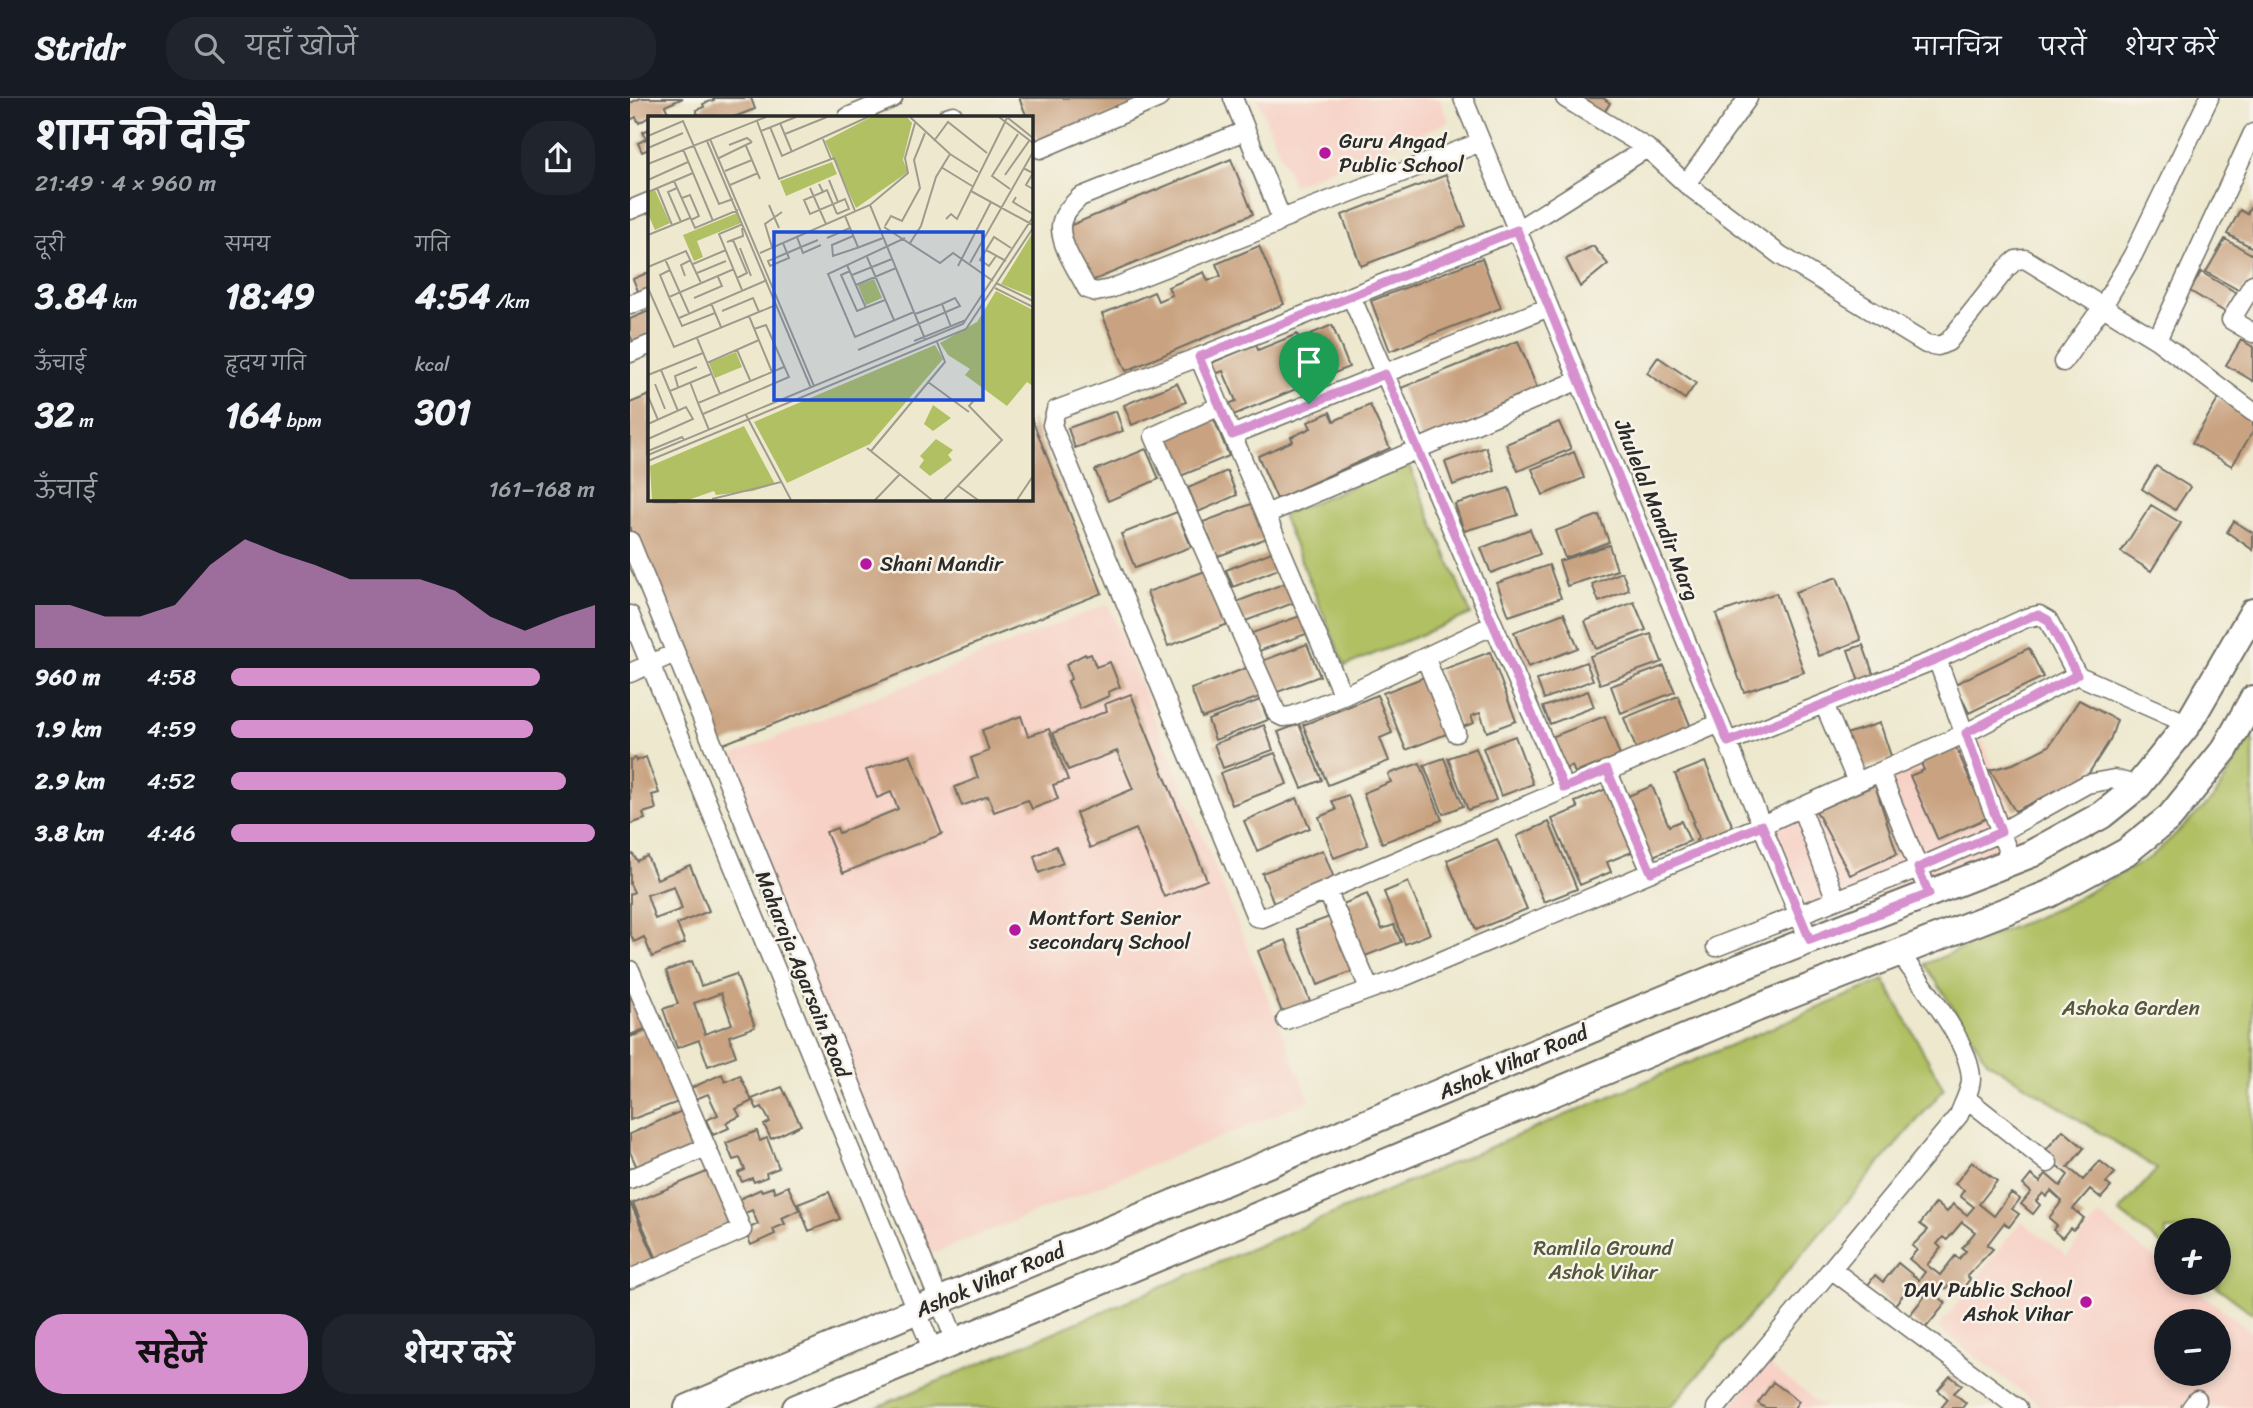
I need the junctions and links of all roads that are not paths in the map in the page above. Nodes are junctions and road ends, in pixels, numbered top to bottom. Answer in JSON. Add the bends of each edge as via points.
{"nodes":[{"id":1,"x":892,"y":98,"type":"edge"},
{"id":2,"x":1159,"y":98,"type":"edge"},
{"id":3,"x":1233,"y":98,"type":"edge"},
{"id":4,"x":1463,"y":98,"type":"edge"},
{"id":5,"x":1565,"y":98,"type":"edge"},
{"id":6,"x":1748,"y":98,"type":"edge"},
{"id":7,"x":2209,"y":98,"type":"edge"},
{"id":8,"x":850,"y":116,"type":"edge"},
{"id":9,"x":1245,"y":131,"type":"junction"},
{"id":10,"x":2253,"y":133,"type":"edge"},
{"id":11,"x":1481,"y":142,"type":"junction"},
{"id":12,"x":1647,"y":148,"type":"junction"},
{"id":13,"x":1040,"y":149,"type":"dead end"},
{"id":14,"x":1686,"y":184,"type":"junction"},
{"id":15,"x":648,"y":202,"type":"edge"},
{"id":16,"x":630,"y":210,"type":"edge"},
{"id":17,"x":1279,"y":220,"type":"junction"},
{"id":18,"x":1517,"y":230,"type":"junction"},
{"id":19,"x":2253,"y":284,"type":"edge"},
{"id":20,"x":1351,"y":296,"type":"junction"},
{"id":21,"x":648,"y":297,"type":"edge"},
{"id":22,"x":630,"y":305,"type":"edge"},
{"id":23,"x":2103,"y":306,"type":"junction"},
{"id":24,"x":1549,"y":307,"type":"junction"},
{"id":25,"x":2253,"y":333,"type":"edge"},
{"id":26,"x":2157,"y":340,"type":"junction"},
{"id":27,"x":648,"y":345,"type":"edge"},
{"id":28,"x":630,"y":353,"type":"edge"},
{"id":29,"x":1199,"y":357,"type":"junction"},
{"id":30,"x":2063,"y":362,"type":"dead end"},
{"id":31,"x":1385,"y":374,"type":"junction"},
{"id":32,"x":1579,"y":380,"type":"junction"},
{"id":33,"x":1220,"y":406,"type":"junction"},
{"id":34,"x":2253,"y":412,"type":"edge"},
{"id":35,"x":1232,"y":435,"type":"junction"},
{"id":36,"x":1417,"y":448,"type":"junction"},
{"id":37,"x":1266,"y":514,"type":"junction"},
{"id":38,"x":630,"y":541,"type":"edge"},
{"id":39,"x":2253,"y":612,"type":"edge"},
{"id":40,"x":630,"y":615,"type":"edge"},
{"id":41,"x":1493,"y":625,"type":"junction"},
{"id":42,"x":675,"y":653,"type":"junction"},
{"id":43,"x":1425,"y":657,"type":"junction"},
{"id":44,"x":1937,"y":659,"type":"junction"},
{"id":45,"x":650,"y":664,"type":"junction"},
{"id":46,"x":630,"y":673,"type":"edge"},
{"id":47,"x":2077,"y":675,"type":"junction"},
{"id":48,"x":1343,"y":696,"type":"junction"},
{"id":49,"x":2253,"y":699,"type":"edge"},
{"id":50,"x":1824,"y":704,"type":"junction"},
{"id":51,"x":1720,"y":723,"type":"junction"},
{"id":52,"x":2188,"y":724,"type":"junction"},
{"id":53,"x":1456,"y":733,"type":"dead end"},
{"id":54,"x":1966,"y":733,"type":"junction"},
{"id":55,"x":1728,"y":742,"type":"junction"},
{"id":56,"x":1607,"y":770,"type":"junction"},
{"id":57,"x":1880,"y":772,"type":"junction"},
{"id":58,"x":1857,"y":782,"type":"junction"},
{"id":59,"x":2138,"y":786,"type":"junction"},
{"id":60,"x":1564,"y":788,"type":"junction"},
{"id":61,"x":1801,"y":807,"type":"junction"},
{"id":62,"x":1762,"y":825,"type":"junction"},
{"id":63,"x":2001,"y":832,"type":"junction"},
{"id":64,"x":2012,"y":863,"type":"junction"},
{"id":65,"x":1918,"y":868,"type":"junction"},
{"id":66,"x":1651,"y":872,"type":"junction"},
{"id":67,"x":1327,"y":890,"type":"junction"},
{"id":68,"x":1929,"y":894,"type":"junction"},
{"id":69,"x":1836,"y":900,"type":"junction"},
{"id":70,"x":1799,"y":914,"type":"junction"},
{"id":71,"x":1810,"y":940,"type":"junction"},
{"id":72,"x":1716,"y":947,"type":"dead end"},
{"id":73,"x":1899,"y":952,"type":"junction"},
{"id":74,"x":630,"y":970,"type":"edge"},
{"id":75,"x":1370,"y":988,"type":"junction"},
{"id":76,"x":1286,"y":1020,"type":"dead end"},
{"id":77,"x":1966,"y":1098,"type":"junction"},
{"id":78,"x":706,"y":1147,"type":"junction"},
{"id":79,"x":2048,"y":1163,"type":"dead end"},
{"id":80,"x":630,"y":1179,"type":"edge"},
{"id":81,"x":1831,"y":1269,"type":"junction"},
{"id":82,"x":630,"y":1279,"type":"edge"},
{"id":83,"x":928,"y":1306,"type":"junction"},
{"id":84,"x":945,"y":1346,"type":"junction"},
{"id":85,"x":688,"y":1408,"type":"edge"},
{"id":86,"x":796,"y":1408,"type":"edge"},
{"id":87,"x":1716,"y":1408,"type":"edge"},
{"id":88,"x":2018,"y":1408,"type":"edge"}],
"edges":[{"from":1,"to":8,"type":"street"},
{"from":2,"to":13,"type":"street"},
{"from":3,"to":9,"type":"street"},
{"from":4,"to":11,"type":"street","name":"Jhulelal Mandir Marg"},
{"from":5,"to":12,"type":"street"},
{"from":6,"to":14,"type":"street"},
{"from":7,"to":23,"type":"street","via":[[2133,255]]},
{"from":9,"to":17,"type":"street"},
{"from":9,"to":17,"type":"street","via":[[1080,197],[1066,211],[1061,224],[1063,241],[1087,289],[1096,292]]},
{"from":10,"to":26,"type":"street"},
{"from":11,"to":17,"type":"street"},
{"from":11,"to":18,"type":"street","name":"Jhulelal Mandir Marg"},
{"from":12,"to":14,"type":"street"},
{"from":12,"to":18,"type":"street"},
{"from":14,"to":23,"type":"street","via":[[1780,255],[1926,344],[1948,342],[2016,260],[2025,259]]},
{"from":15,"to":16,"type":"street"},
{"from":18,"to":20,"type":"street"},
{"from":18,"to":24,"type":"street","name":"Jhulelal Mandir Marg"},
{"from":19,"to":25,"type":"street","via":[[2231,320]]},
{"from":20,"to":29,"type":"street"},
{"from":20,"to":31,"type":"street"},
{"from":21,"to":22,"type":"street"},
{"from":23,"to":26,"type":"street"},
{"from":23,"to":30,"type":"street"},
{"from":24,"to":31,"type":"street"},
{"from":24,"to":32,"type":"street","name":"Jhulelal Mandir Marg"},
{"from":26,"to":34,"type":"street"},
{"from":27,"to":28,"type":"street"},
{"from":29,"to":33,"type":"street"},
{"from":29,"to":67,"type":"street","via":[[1056,410],[1052,425],[1252,911],[1262,918]]},
{"from":31,"to":35,"type":"street"},
{"from":31,"to":36,"type":"street"},
{"from":32,"to":36,"type":"street"},
{"from":32,"to":51,"type":"street","name":"Jhulelal Mandir Marg"},
{"from":33,"to":35,"type":"street"},
{"from":33,"to":48,"type":"street","via":[[1154,436],[1278,714],[1292,716]]},
{"from":35,"to":37,"type":"street"},
{"from":36,"to":37,"type":"street"},
{"from":36,"to":41,"type":"street"},
{"from":37,"to":48,"type":"street"},
{"from":38,"to":42,"type":"street"},
{"from":39,"to":52,"type":"main road","name":"Ashok Vihar Road"},
{"from":40,"to":45,"type":"street","name":"Maharaja Agarsain Road"},
{"from":41,"to":43,"type":"street"},
{"from":41,"to":60,"type":"street"},
{"from":42,"to":45,"type":"street"},
{"from":42,"to":83,"type":"street"},
{"from":43,"to":48,"type":"street"},
{"from":43,"to":53,"type":"street"},
{"from":44,"to":47,"type":"street","via":[[2039,615],[2048,620]]},
{"from":44,"to":50,"type":"street"},
{"from":44,"to":54,"type":"street"},
{"from":45,"to":46,"type":"street"},
{"from":45,"to":83,"type":"street","name":"Maharaja Agarsain Road"},
{"from":47,"to":52,"type":"street"},
{"from":47,"to":54,"type":"street"},
{"from":49,"to":73,"type":"main road","name":"Ashok Vihar Road","via":[[2225,749],[2170,817],[2126,852],[2049,894]]},
{"from":50,"to":55,"type":"street"},
{"from":50,"to":58,"type":"street"},
{"from":51,"to":55,"type":"street","name":"Jhulelal Mandir Marg"},
{"from":51,"to":56,"type":"street"},
{"from":52,"to":59,"type":"main road","name":"Ashok Vihar Road"},
{"from":54,"to":57,"type":"street"},
{"from":54,"to":63,"type":"street"},
{"from":55,"to":62,"type":"street","name":"Jhulelal Mandir Marg"},
{"from":56,"to":60,"type":"street"},
{"from":56,"to":66,"type":"street"},
{"from":57,"to":58,"type":"street"},
{"from":57,"to":65,"type":"street"},
{"from":58,"to":61,"type":"street"},
{"from":59,"to":63,"type":"street","via":[[2114,779],[2087,784]]},
{"from":59,"to":64,"type":"main road","name":"Ashok Vihar Road","via":[[2102,815]]},
{"from":60,"to":67,"type":"street"},
{"from":61,"to":62,"type":"street"},
{"from":61,"to":69,"type":"street"},
{"from":62,"to":66,"type":"street"},
{"from":62,"to":70,"type":"street","name":"Jhulelal Mandir Marg"},
{"from":63,"to":64,"type":"street"},
{"from":63,"to":65,"type":"street"},
{"from":64,"to":68,"type":"main road","name":"Ashok Vihar Road"},
{"from":65,"to":68,"type":"street"},
{"from":65,"to":69,"type":"street"},
{"from":66,"to":75,"type":"street"},
{"from":67,"to":75,"type":"street"},
{"from":68,"to":71,"type":"main road","name":"Ashok Vihar Road"},
{"from":69,"to":70,"type":"street"},
{"from":70,"to":71,"type":"street","name":"Jhulelal Mandir Marg"},
{"from":70,"to":72,"type":"street"},
{"from":71,"to":83,"type":"main road","name":"Ashok Vihar Road"},
{"from":73,"to":77,"type":"street","via":[[1961,1043],[1971,1079]]},
{"from":73,"to":84,"type":"main road","name":"Ashok Vihar Road"},
{"from":74,"to":78,"type":"street"},
{"from":75,"to":76,"type":"street"},
{"from":77,"to":79,"type":"street"},
{"from":77,"to":81,"type":"street","via":[[1959,1115]]},
{"from":78,"to":80,"type":"street"},
{"from":78,"to":82,"type":"street","via":[[742,1230]]},
{"from":81,"to":87,"type":"street"},
{"from":81,"to":88,"type":"street"},
{"from":83,"to":84,"type":"street"},
{"from":83,"to":84,"type":"street","name":"Maharaja Agarsain Road"},
{"from":83,"to":85,"type":"main road","name":"Ashok Vihar Road"},
{"from":84,"to":86,"type":"main road","name":"Ashok Vihar Road"}]}
